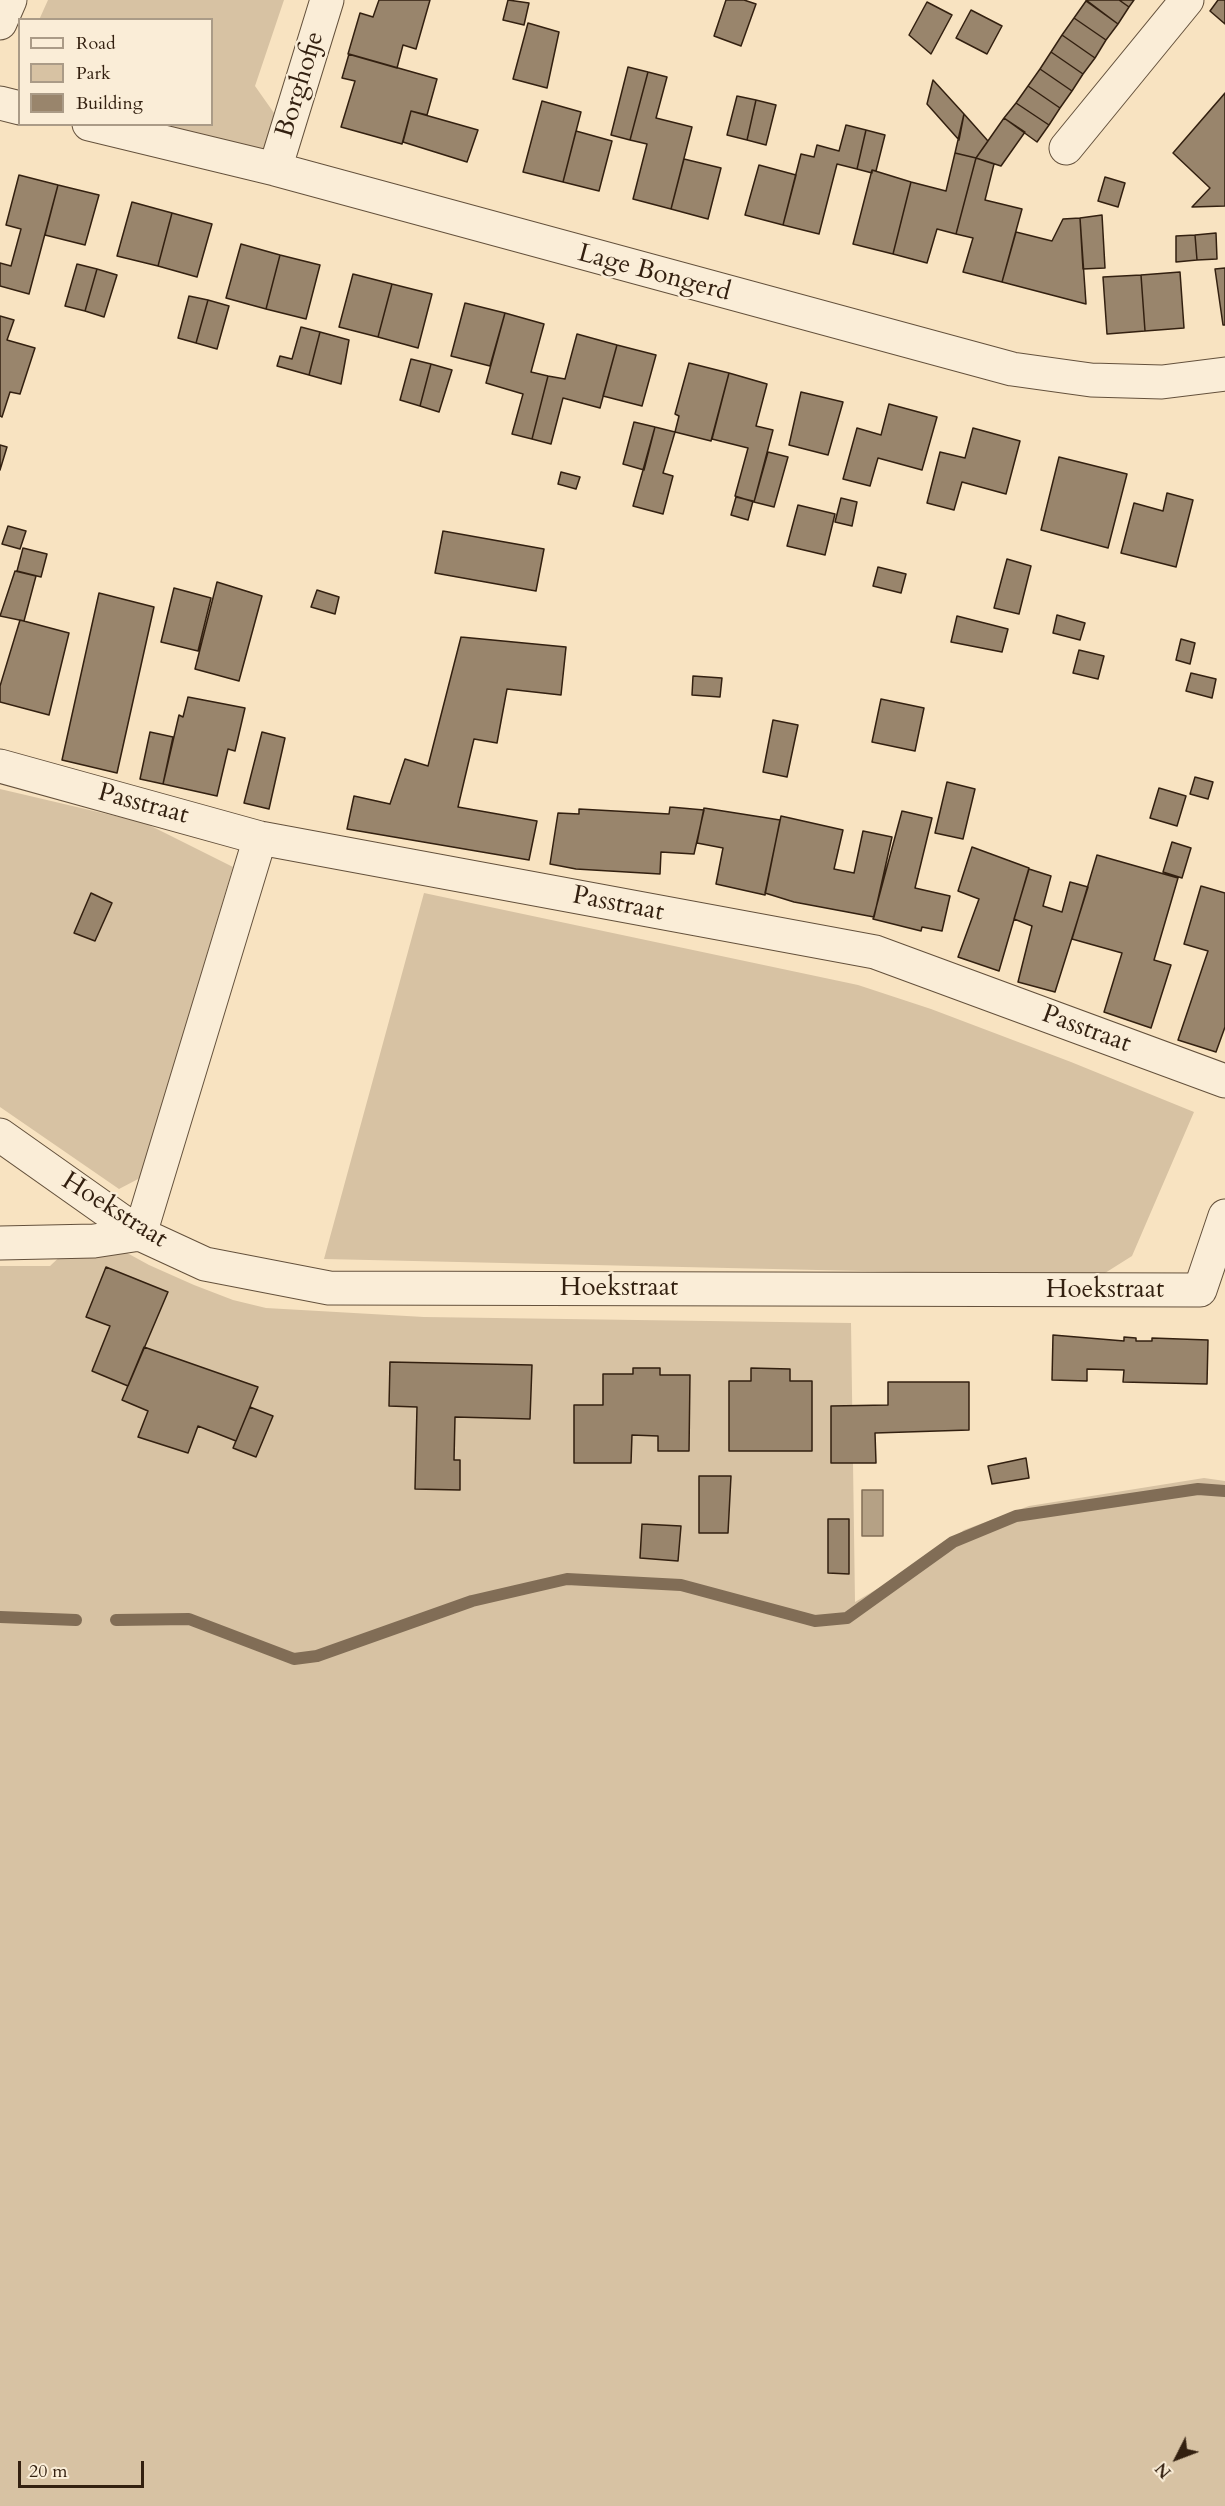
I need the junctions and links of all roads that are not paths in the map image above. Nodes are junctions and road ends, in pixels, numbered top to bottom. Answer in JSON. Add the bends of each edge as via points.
{"nodes":[{"id":1,"x":10,"y":0,"type":"edge"},
{"id":2,"x":327,"y":0,"type":"edge"},
{"id":3,"x":1187,"y":0,"type":"edge"},
{"id":4,"x":0,"y":23,"type":"edge"},
{"id":5,"x":0,"y":103,"type":"edge"},
{"id":6,"x":18,"y":108,"type":"edge"},
{"id":7,"x":97,"y":126,"type":"edge"},
{"id":8,"x":1066,"y":148,"type":"dead end"},
{"id":9,"x":275,"y":170,"type":"junction"},
{"id":10,"x":1225,"y":374,"type":"edge"},
{"id":11,"x":0,"y":766,"type":"edge"},
{"id":12,"x":260,"y":838,"type":"junction"},
{"id":13,"x":1225,"y":1081,"type":"edge"},
{"id":14,"x":0,"y":1136,"type":"edge"},
{"id":15,"x":1225,"y":1216,"type":"edge"},
{"id":16,"x":140,"y":1234,"type":"junction"},
{"id":17,"x":0,"y":1243,"type":"edge"},
{"id":18,"x":1213,"y":1290,"type":"edge"}],
"edges":[{"from":1,"to":4,"type":"street"},
{"from":2,"to":9,"type":"street","name":"Borghofje"},
{"from":3,"to":8,"type":"street"},
{"from":5,"to":6,"type":"street"},
{"from":7,"to":9,"type":"street","name":"Lage Bongerd"},
{"from":9,"to":10,"type":"street","name":"Lage Bongerd","via":[[1012,369],[1091,380],[1162,382]]},
{"from":11,"to":12,"type":"street","name":"Passtraat"},
{"from":12,"to":13,"type":"street","name":"Passtraat","via":[[874,952]]},
{"from":12,"to":16,"type":"street"},
{"from":14,"to":16,"type":"street","name":"Hoekstraat"},
{"from":15,"to":18,"type":"street","name":"Hoekstraat"},
{"from":16,"to":17,"type":"street","via":[[94,1241]]},
{"from":16,"to":18,"type":"street","name":"Hoekstraat","via":[[205,1264],[329,1288]]}]}
